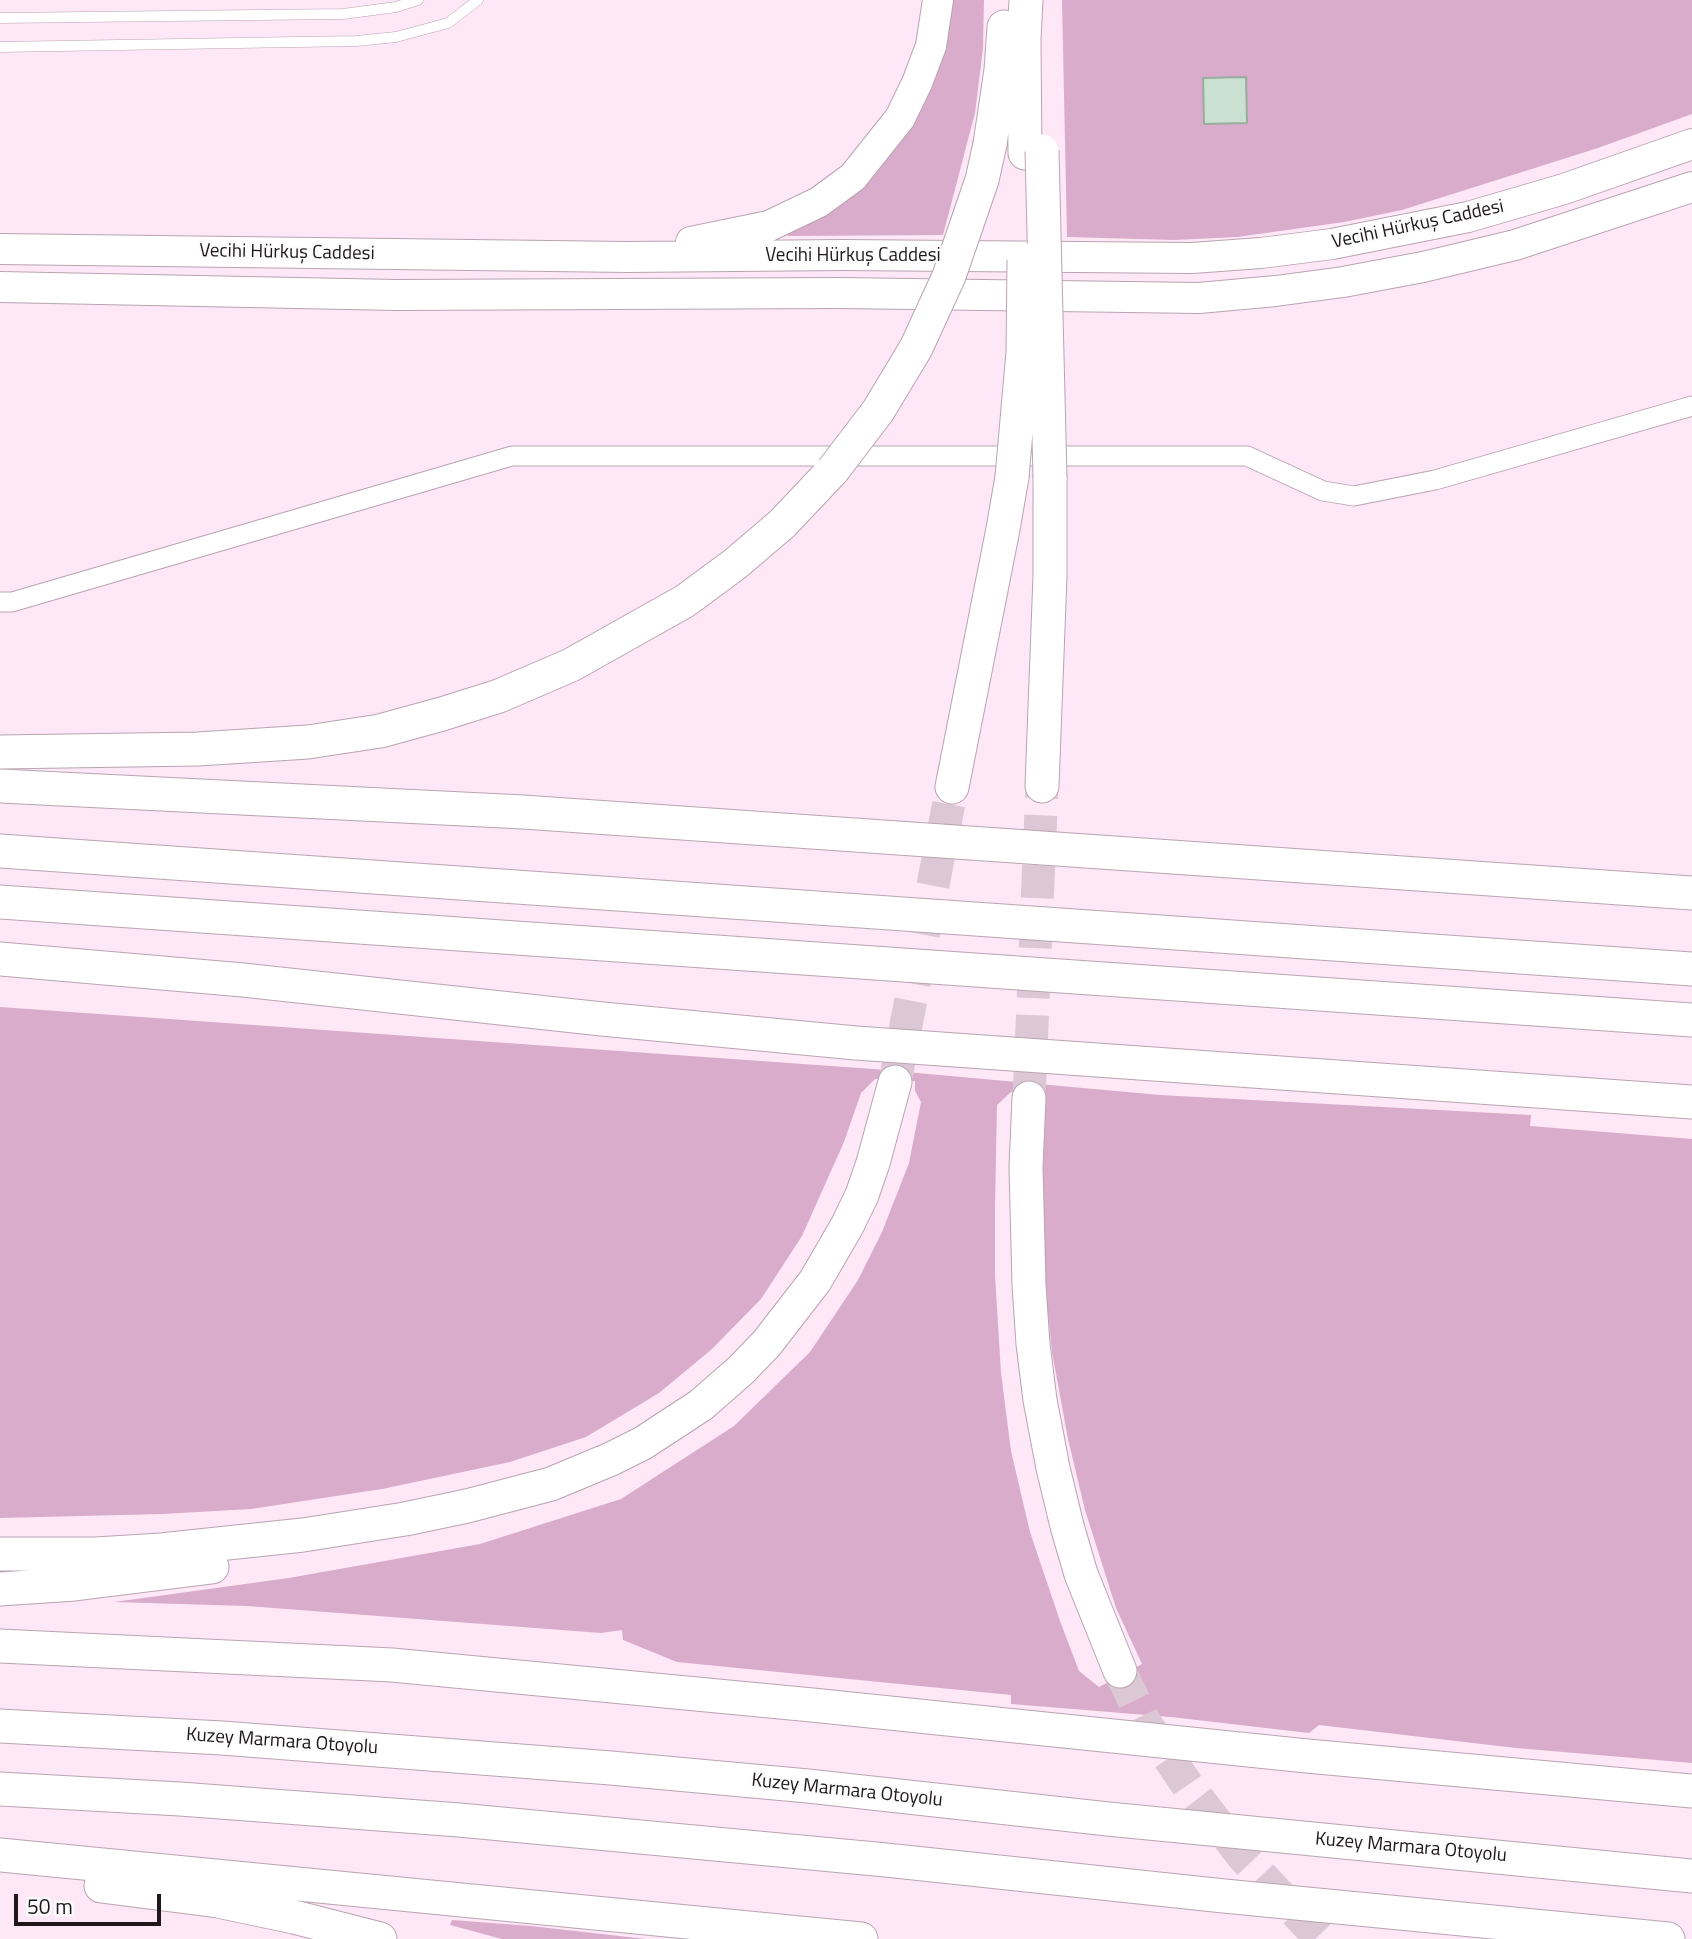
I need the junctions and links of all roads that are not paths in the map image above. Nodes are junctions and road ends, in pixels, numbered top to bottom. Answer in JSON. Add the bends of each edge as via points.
{"nodes":[{"id":1,"x":418,"y":0,"type":"edge"},
{"id":2,"x":478,"y":0,"type":"edge"},
{"id":3,"x":938,"y":0,"type":"edge"},
{"id":4,"x":1005,"y":0,"type":"edge"},
{"id":5,"x":1026,"y":0,"type":"edge"},
{"id":6,"x":1035,"y":0,"type":"edge"},
{"id":7,"x":0,"y":18,"type":"edge"},
{"id":8,"x":0,"y":47,"type":"edge"},
{"id":9,"x":1692,"y":145,"type":"edge"},
{"id":10,"x":1034,"y":152,"type":"junction"},
{"id":11,"x":1692,"y":187,"type":"edge"},
{"id":12,"x":0,"y":249,"type":"edge"},
{"id":13,"x":628,"y":257,"type":"junction"},
{"id":14,"x":0,"y":287,"type":"edge"},
{"id":15,"x":1692,"y":406,"type":"edge"},
{"id":16,"x":0,"y":602,"type":"edge"},
{"id":17,"x":0,"y":752,"type":"edge"},
{"id":18,"x":0,"y":786,"type":"edge"},
{"id":19,"x":1042,"y":786,"type":"tunnel mouth"},
{"id":20,"x":952,"y":787,"type":"tunnel mouth"},
{"id":21,"x":0,"y":851,"type":"edge"},
{"id":22,"x":1692,"y":893,"type":"edge"},
{"id":23,"x":0,"y":902,"type":"edge"},
{"id":24,"x":0,"y":959,"type":"edge"},
{"id":25,"x":1692,"y":969,"type":"edge"},
{"id":26,"x":1692,"y":1020,"type":"edge"},
{"id":27,"x":895,"y":1082,"type":"tunnel mouth"},
{"id":28,"x":1029,"y":1098,"type":"tunnel mouth"},
{"id":29,"x":1692,"y":1102,"type":"edge"},
{"id":30,"x":582,"y":1472,"type":"junction"},
{"id":31,"x":0,"y":1554,"type":"edge"},
{"id":32,"x":0,"y":1589,"type":"edge"},
{"id":33,"x":0,"y":1646,"type":"edge"},
{"id":34,"x":1121,"y":1671,"type":"tunnel mouth"},
{"id":35,"x":0,"y":1726,"type":"edge"},
{"id":36,"x":0,"y":1789,"type":"edge"},
{"id":37,"x":1692,"y":1791,"type":"edge"},
{"id":38,"x":0,"y":1855,"type":"edge"},
{"id":39,"x":1692,"y":1876,"type":"edge"},
{"id":40,"x":0,"y":1877,"type":"edge"},
{"id":41,"x":380,"y":1939,"type":"edge"},
{"id":42,"x":861,"y":1939,"type":"edge"},
{"id":43,"x":1668,"y":1939,"type":"edge"}],
"edges":[{"from":1,"to":7,"type":"lane","via":[[343,14]]},
{"from":2,"to":8,"type":"lane","via":[[448,23],[396,37],[356,41]]},
{"from":3,"to":13,"type":"main road","via":[[931,46],[900,118],[853,177],[819,202],[769,226]]},
{"from":4,"to":17,"type":"highway","bridge":true,"via":[[1001,70],[982,180],[930,319],[878,411],[833,470],[782,524],[735,564],[685,601],[571,665],[499,696],[380,730],[308,742],[198,750]]},
{"from":5,"to":10,"type":"highway","via":[[1024,39]]},
{"from":6,"to":10,"type":"highway","via":[[1039,39]]},
{"from":9,"to":13,"type":"main road","name":"Vecihi Hürkuş Caddesi","via":[[1468,217],[1261,253],[1166,259]]},
{"from":10,"to":19,"type":"highway","bridge":true,"via":[[1050,478]]},
{"from":10,"to":20,"type":"highway","bridge":true,"via":[[1012,477]]},
{"from":11,"to":14,"type":"main road","name":"Vecihi Hürkuş Caddesi","via":[[1515,245],[1423,267],[1330,284],[1199,298],[840,293],[396,295]]},
{"from":12,"to":13,"type":"main road","name":"Vecihi Hürkuş Caddesi"},
{"from":15,"to":16,"type":"street","via":[[1435,480],[1354,496],[1322,491],[1247,456],[512,456]]},
{"from":18,"to":22,"type":"highway","via":[[523,812]]},
{"from":21,"to":25,"type":"highway"},
{"from":23,"to":26,"type":"highway"},
{"from":24,"to":29,"type":"highway","via":[[856,1043]]},
{"from":27,"to":30,"type":"highway","via":[[862,1195],[831,1256],[789,1317],[741,1370],[701,1405],[643,1443]]},
{"from":28,"to":34,"type":"highway","via":[[1028,1271],[1040,1400],[1074,1550]]},
{"from":30,"to":31,"type":"highway","via":[[467,1506],[303,1535],[161,1550]]},
{"from":30,"to":32,"type":"highway","via":[[501,1509],[421,1532],[160,1574]]},
{"from":33,"to":37,"type":"highway","via":[[392,1665]]},
{"from":35,"to":39,"type":"highway","name":"Kuzey Marmara Otoyolu","via":[[597,1767]]},
{"from":36,"to":43,"type":"highway","via":[[501,1823]]},
{"from":38,"to":42,"type":"highway"},
{"from":40,"to":41,"type":"highway","via":[[218,1901]]}]}
